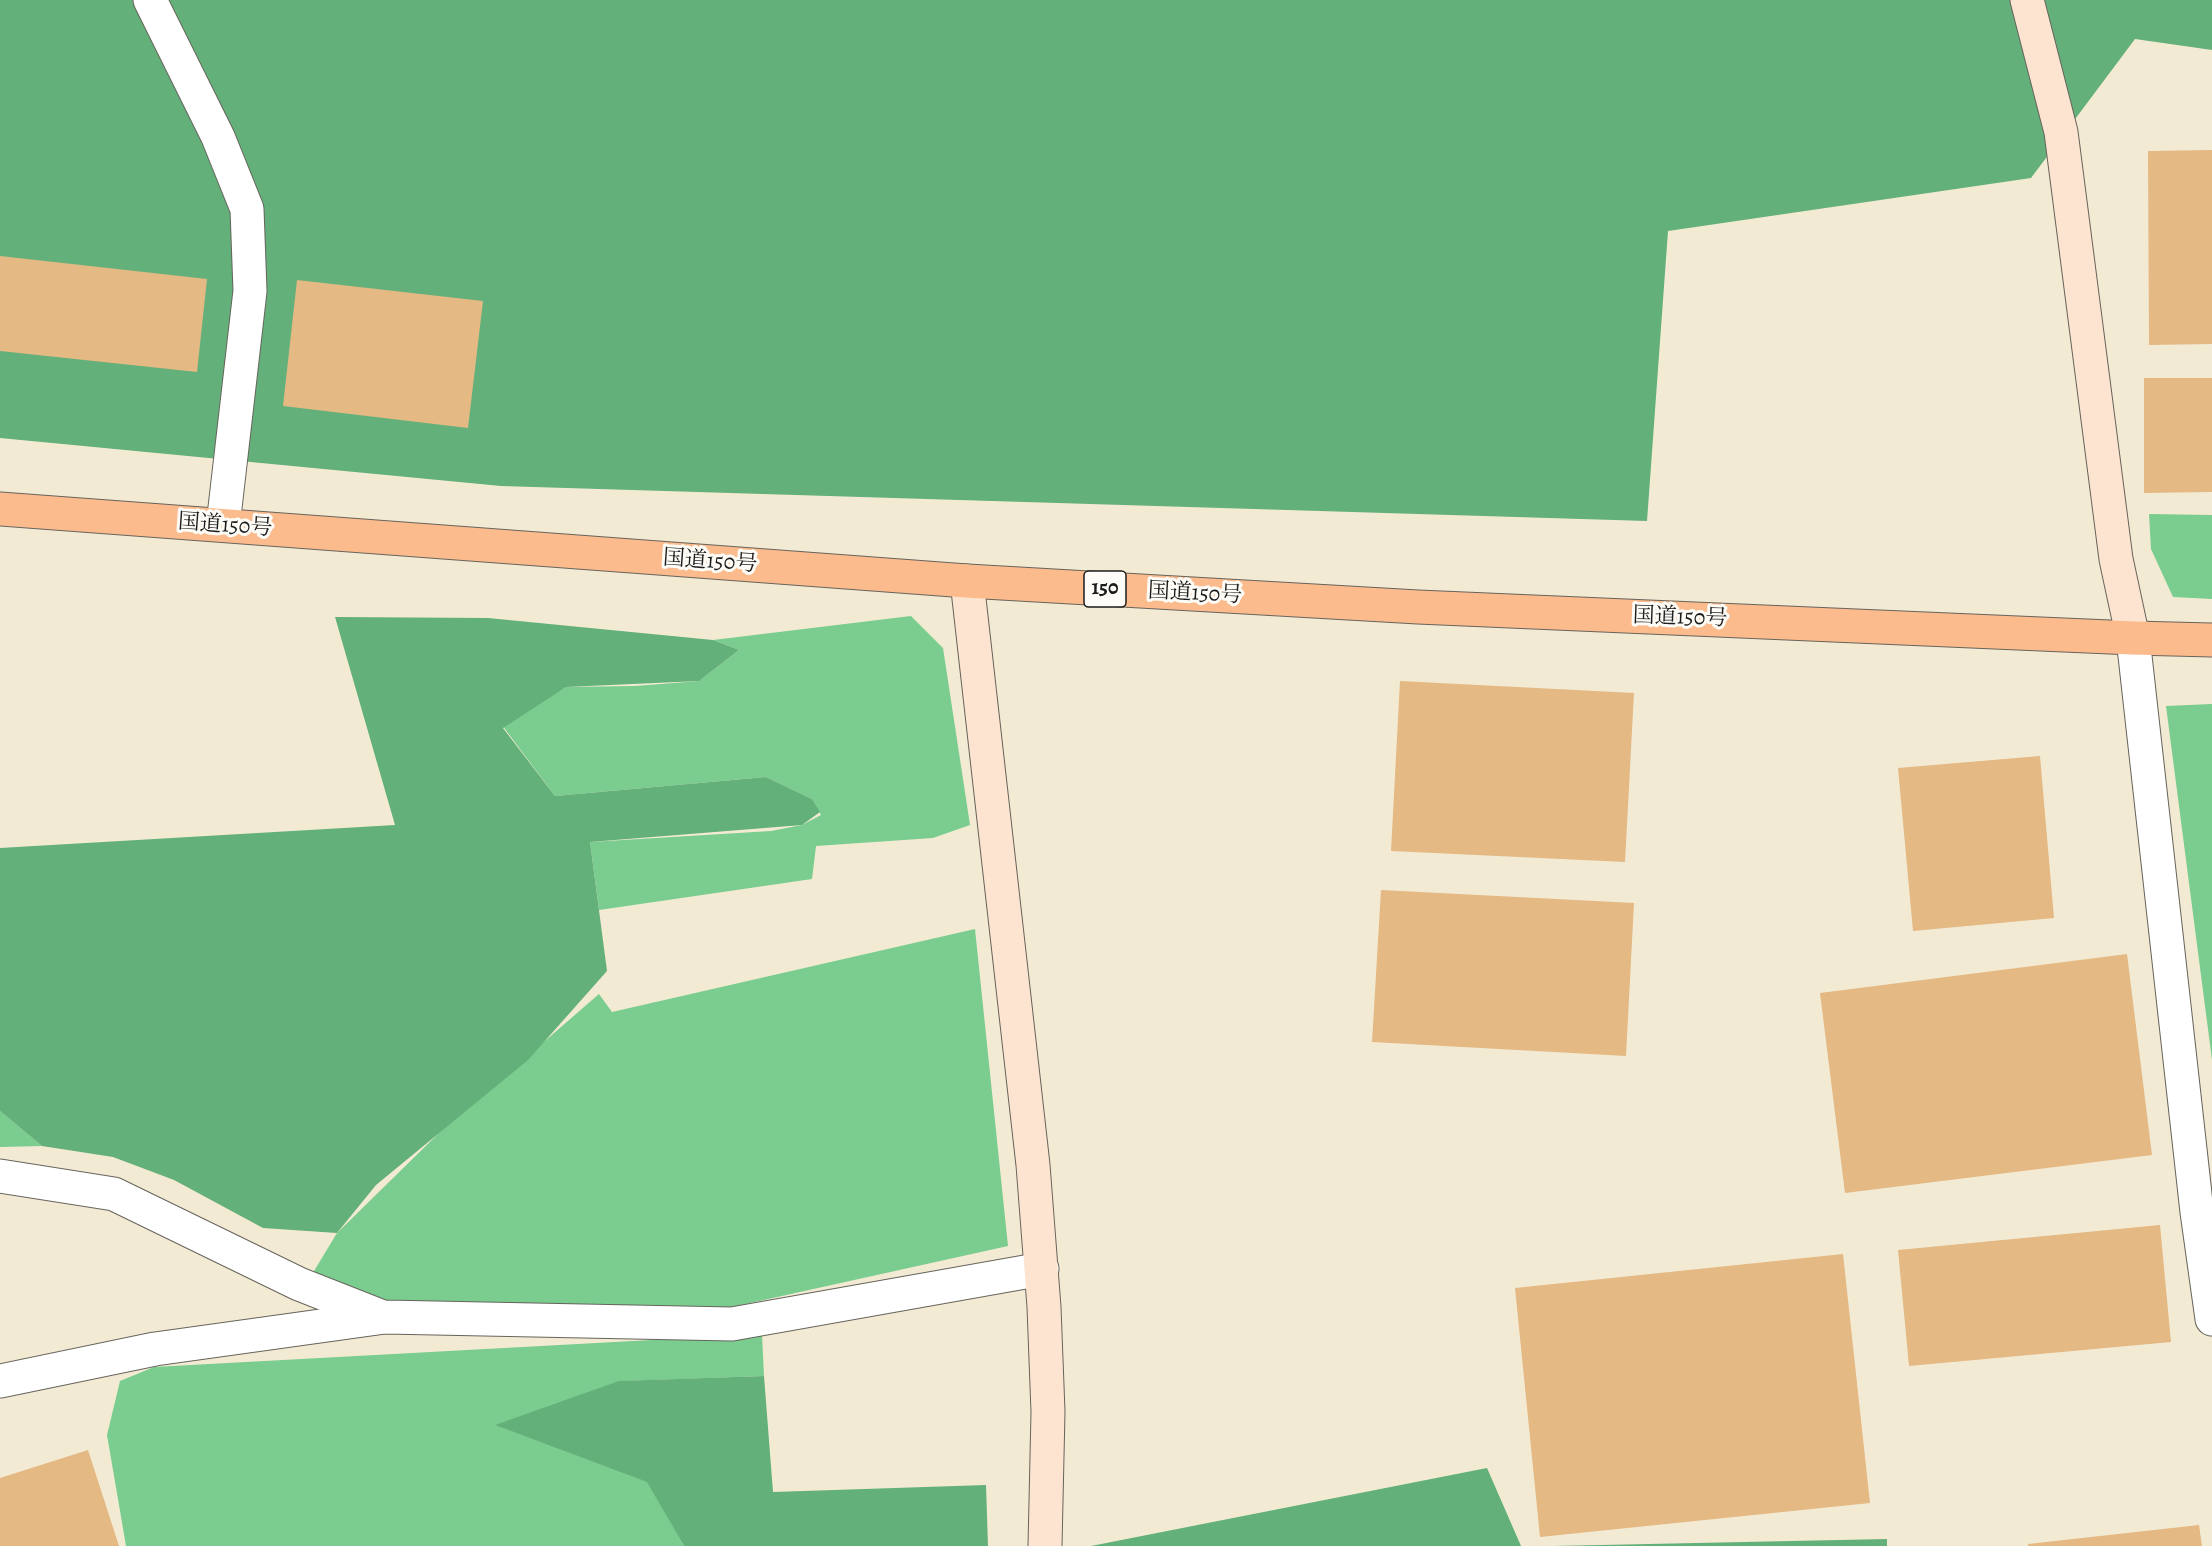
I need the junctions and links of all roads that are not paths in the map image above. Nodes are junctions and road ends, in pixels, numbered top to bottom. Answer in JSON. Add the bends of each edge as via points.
{"nodes":[{"id":1,"x":150,"y":0,"type":"edge"},
{"id":2,"x":2027,"y":0,"type":"edge"},
{"id":3,"x":0,"y":509,"type":"edge"},
{"id":4,"x":223,"y":525,"type":"junction"},
{"id":5,"x":967,"y":581,"type":"junction"},
{"id":6,"x":2133,"y":638,"type":"junction"},
{"id":7,"x":2212,"y":640,"type":"edge"},
{"id":8,"x":0,"y":1176,"type":"edge"},
{"id":9,"x":2205,"y":1212,"type":"edge"},
{"id":10,"x":1042,"y":1269,"type":"junction"},
{"id":11,"x":385,"y":1317,"type":"junction"},
{"id":12,"x":2212,"y":1320,"type":"edge"},
{"id":13,"x":0,"y":1381,"type":"edge"},
{"id":14,"x":1045,"y":1546,"type":"edge"}],
"edges":[{"from":1,"to":4,"type":"street","via":[[218,137],[247,209],[250,291]]},
{"from":2,"to":6,"type":"street","via":[[2061,132],[2116,559]]},
{"from":3,"to":4,"type":"highway","name":"国道150号","number":"150"},
{"from":4,"to":5,"type":"highway","name":"国道150号","number":"150"},
{"from":5,"to":6,"type":"highway","name":"国道150号","number":"150","via":[[1418,607]]},
{"from":5,"to":10,"type":"street","via":[[1034,1165]]},
{"from":6,"to":7,"type":"highway","name":"国道150号","number":"150"},
{"from":6,"to":9,"type":"street"},
{"from":8,"to":11,"type":"street","via":[[114,1194],[299,1284]]},
{"from":9,"to":12,"type":"street"},
{"from":10,"to":11,"type":"street","via":[[732,1324]]},
{"from":10,"to":14,"type":"street","via":[[1048,1421]]},
{"from":11,"to":13,"type":"street","via":[[155,1349]]}]}
